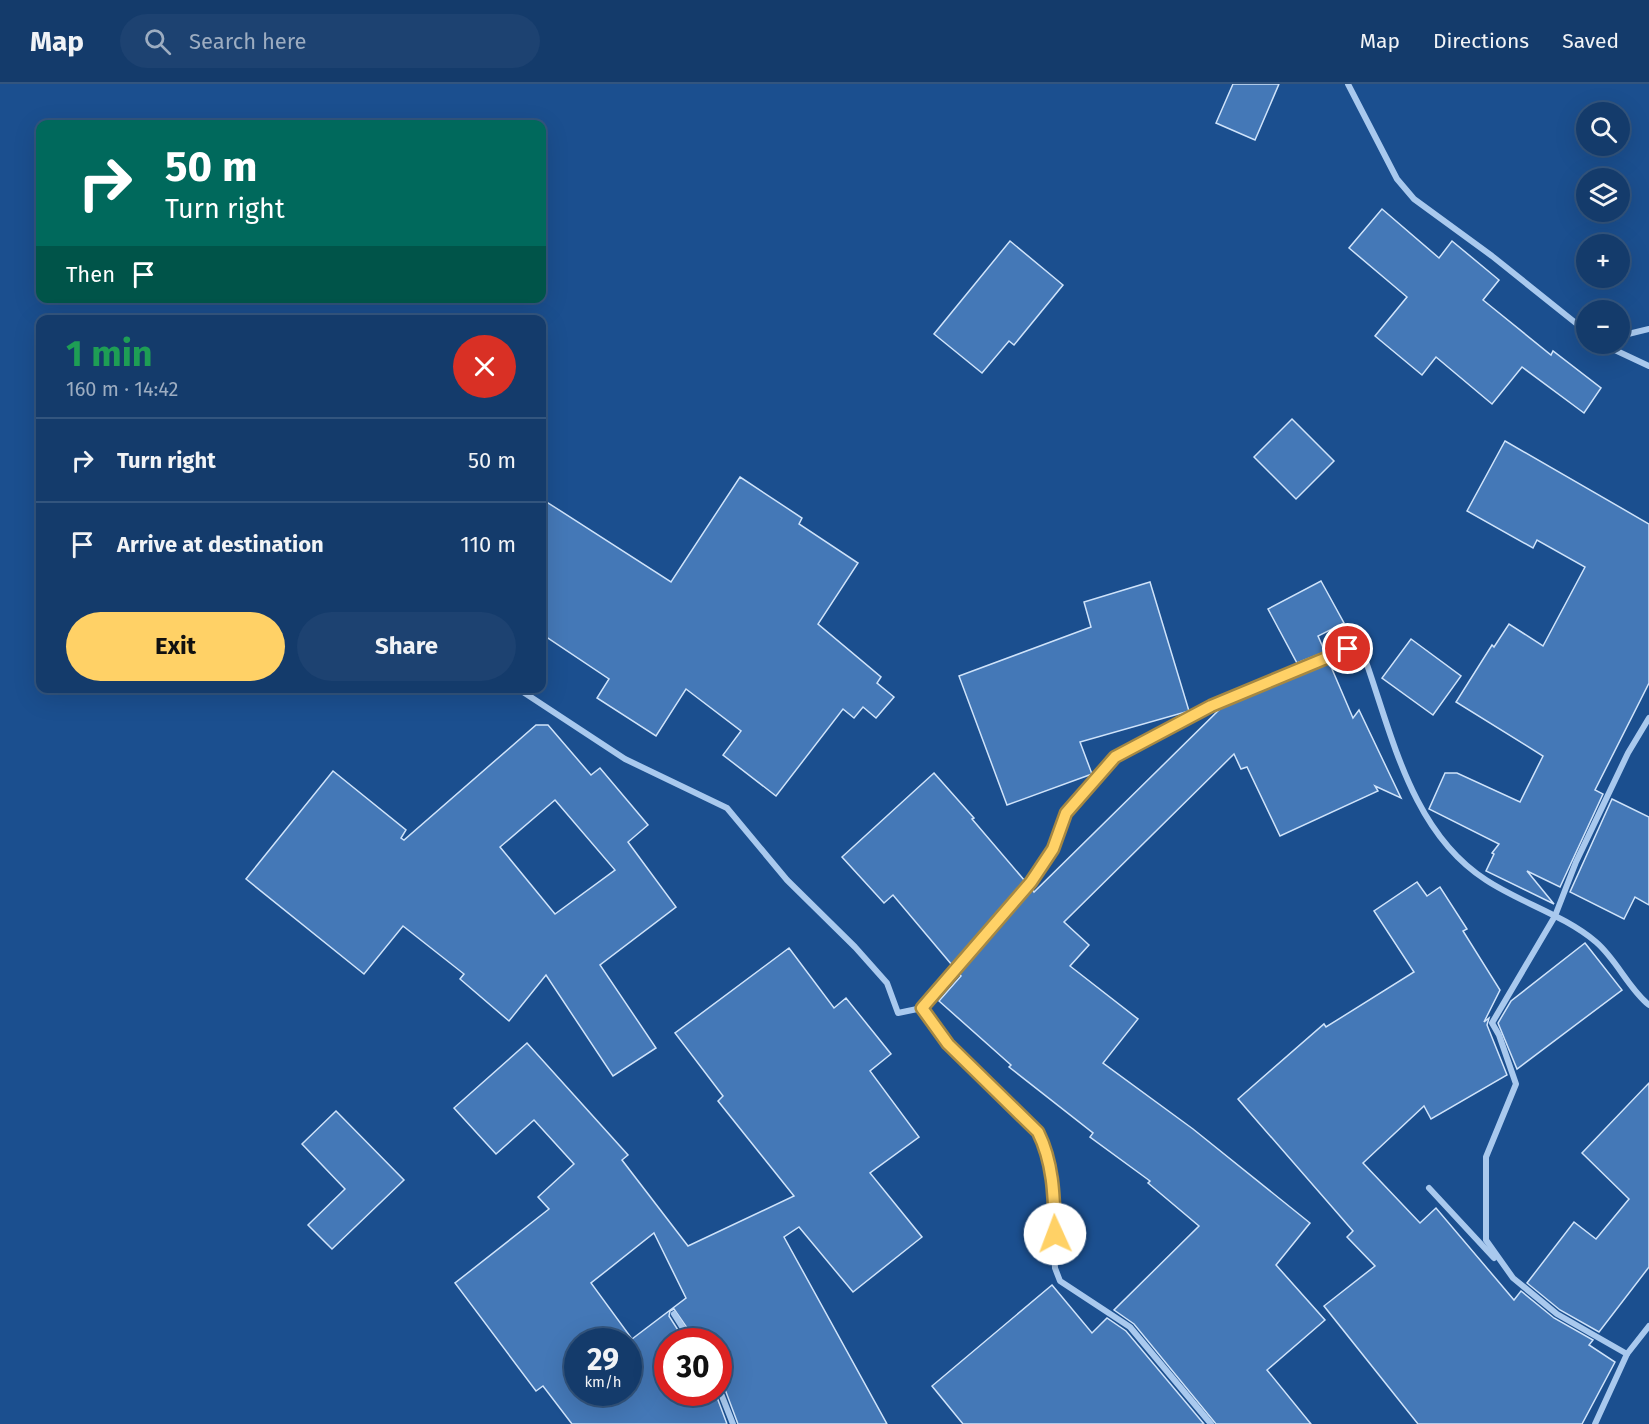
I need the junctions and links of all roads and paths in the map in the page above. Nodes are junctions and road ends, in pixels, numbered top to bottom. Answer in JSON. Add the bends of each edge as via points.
{"nodes":[{"id":1,"x":1348,"y":84,"type":"edge"},
{"id":2,"x":1576,"y":323,"type":"edge"},
{"id":3,"x":1649,"y":328,"type":"edge"},
{"id":4,"x":1630,"y":333,"type":"edge"},
{"id":5,"x":1623,"y":354,"type":"edge"},
{"id":6,"x":1649,"y":366,"type":"edge"},
{"id":7,"x":525,"y":693,"type":"edge"},
{"id":8,"x":1649,"y":718,"type":"edge"},
{"id":9,"x":1555,"y":916,"type":"junction"},
{"id":10,"x":1649,"y":1005,"type":"edge"},
{"id":11,"x":922,"y":1008,"type":"junction"},
{"id":12,"x":1429,"y":1188,"type":"dead end"},
{"id":13,"x":1513,"y":1278,"type":"junction"},
{"id":14,"x":674,"y":1314,"type":"dead end"},
{"id":15,"x":1649,"y":1327,"type":"edge"},
{"id":16,"x":683,"y":1328,"type":"edge"},
{"id":17,"x":1627,"y":1354,"type":"junction"},
{"id":18,"x":726,"y":1406,"type":"edge"},
{"id":19,"x":733,"y":1424,"type":"edge"},
{"id":20,"x":1211,"y":1424,"type":"edge"},
{"id":21,"x":1595,"y":1424,"type":"edge"}],
"edges":[{"from":1,"to":2,"type":"street","via":[[1397,179],[1414,200]]},
{"from":3,"to":4,"type":"street"},
{"from":5,"to":6,"type":"street"},
{"from":7,"to":11,"type":"street","via":[[624,759],[727,807],[787,880],[887,983],[898,1013]]},
{"from":8,"to":9,"type":"street","via":[[1628,753]]},
{"from":9,"to":10,"type":"street","via":[[1598,944]]},
{"from":9,"to":11,"type":"street","via":[[1484,879],[1444,843],[1428,821],[1403,765],[1364,656],[1348,649],[1211,706],[1115,757],[1066,813],[1053,849],[1031,882]]},
{"from":9,"to":13,"type":"street","via":[[1492,1023],[1516,1084],[1486,1157],[1486,1240]]},
{"from":11,"to":20,"type":"street","via":[[948,1044],[1038,1132],[1053,1179],[1055,1268],[1060,1281],[1130,1327]]},
{"from":12,"to":13,"type":"street"},
{"from":13,"to":17,"type":"street","via":[[1557,1314]]},
{"from":14,"to":16,"type":"street"},
{"from":15,"to":17,"type":"street"},
{"from":17,"to":21,"type":"street"},
{"from":18,"to":19,"type":"street"}]}
